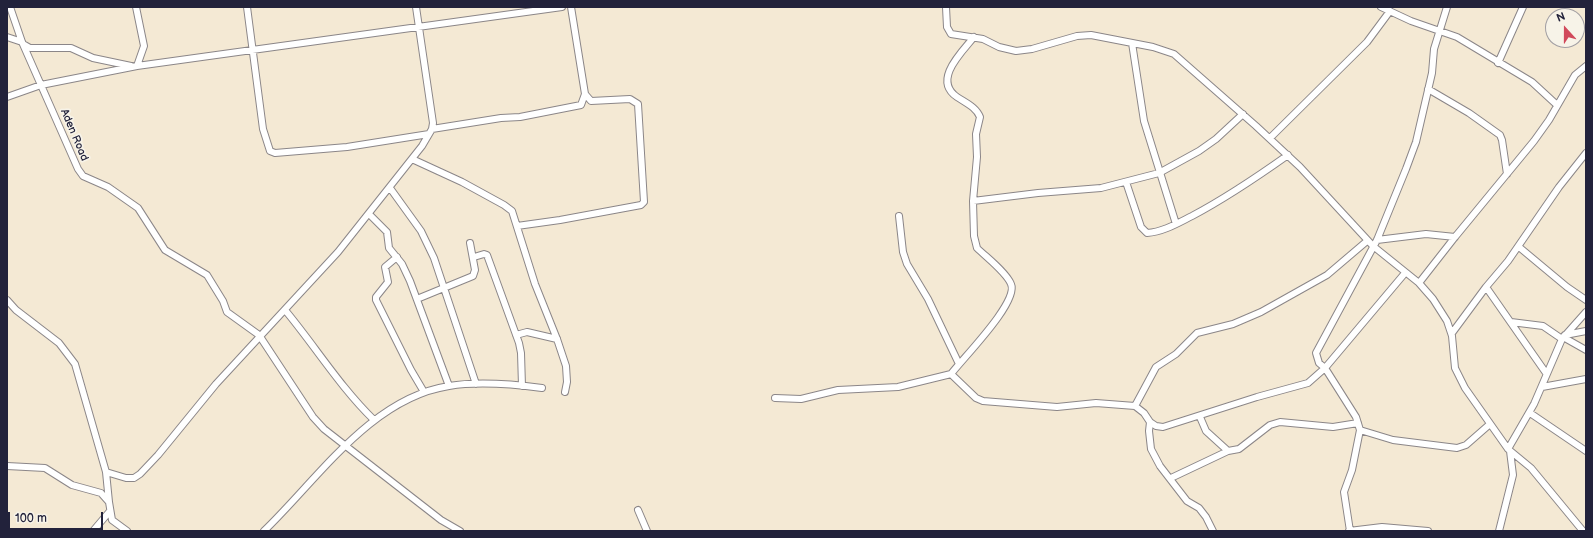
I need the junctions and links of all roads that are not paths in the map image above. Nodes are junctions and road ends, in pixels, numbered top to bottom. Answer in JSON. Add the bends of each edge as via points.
{"nodes":[{"id":1,"x":10,"y":7,"type":"edge"},
{"id":2,"x":136,"y":7,"type":"edge"},
{"id":3,"x":247,"y":7,"type":"edge"},
{"id":4,"x":416,"y":7,"type":"edge"},
{"id":5,"x":562,"y":7,"type":"edge"},
{"id":6,"x":571,"y":7,"type":"edge"},
{"id":7,"x":946,"y":7,"type":"edge"},
{"id":8,"x":1381,"y":7,"type":"edge"},
{"id":9,"x":1447,"y":7,"type":"edge"},
{"id":10,"x":1523,"y":7,"type":"edge"},
{"id":11,"x":1390,"y":11,"type":"junction"},
{"id":12,"x":419,"y":27,"type":"junction"},
{"id":13,"x":18,"y":28,"type":"junction"},
{"id":14,"x":1438,"y":30,"type":"junction"},
{"id":15,"x":7,"y":36,"type":"edge"},
{"id":16,"x":974,"y":37,"type":"junction"},
{"id":17,"x":23,"y":43,"type":"junction"},
{"id":18,"x":1132,"y":43,"type":"junction"},
{"id":19,"x":252,"y":51,"type":"junction"},
{"id":20,"x":1498,"y":63,"type":"junction"},
{"id":21,"x":135,"y":66,"type":"junction"},
{"id":22,"x":1586,"y":66,"type":"edge"},
{"id":23,"x":41,"y":85,"type":"junction"},
{"id":24,"x":1428,"y":89,"type":"junction"},
{"id":25,"x":585,"y":94,"type":"junction"},
{"id":26,"x":7,"y":97,"type":"edge"},
{"id":27,"x":1557,"y":105,"type":"junction"},
{"id":28,"x":1243,"y":114,"type":"junction"},
{"id":29,"x":431,"y":132,"type":"junction"},
{"id":30,"x":1270,"y":138,"type":"junction"},
{"id":31,"x":1586,"y":154,"type":"edge"},
{"id":32,"x":1288,"y":155,"type":"junction"},
{"id":33,"x":412,"y":159,"type":"junction"},
{"id":34,"x":1159,"y":173,"type":"junction"},
{"id":35,"x":1507,"y":174,"type":"junction"},
{"id":36,"x":1126,"y":182,"type":"junction"},
{"id":37,"x":390,"y":188,"type":"junction"},
{"id":38,"x":974,"y":201,"type":"junction"},
{"id":39,"x":369,"y":214,"type":"junction"},
{"id":40,"x":899,"y":216,"type":"dead end"},
{"id":41,"x":1176,"y":224,"type":"junction"},
{"id":42,"x":517,"y":226,"type":"junction"},
{"id":43,"x":1455,"y":237,"type":"junction"},
{"id":44,"x":1367,"y":241,"type":"junction"},
{"id":45,"x":470,"y":242,"type":"dead end"},
{"id":46,"x":1375,"y":243,"type":"junction"},
{"id":47,"x":1519,"y":247,"type":"junction"},
{"id":48,"x":474,"y":256,"type":"junction"},
{"id":49,"x":397,"y":257,"type":"junction"},
{"id":50,"x":1405,"y":273,"type":"junction"},
{"id":51,"x":1419,"y":283,"type":"junction"},
{"id":52,"x":1486,"y":287,"type":"junction"},
{"id":53,"x":445,"y":288,"type":"junction"},
{"id":54,"x":417,"y":299,"type":"junction"},
{"id":55,"x":7,"y":300,"type":"edge"},
{"id":56,"x":1586,"y":300,"type":"edge"},
{"id":57,"x":285,"y":310,"type":"junction"},
{"id":58,"x":1586,"y":312,"type":"edge"},
{"id":59,"x":1511,"y":322,"type":"junction"},
{"id":60,"x":1586,"y":331,"type":"edge"},
{"id":61,"x":1452,"y":333,"type":"junction"},
{"id":62,"x":259,"y":335,"type":"junction"},
{"id":63,"x":516,"y":335,"type":"junction"},
{"id":64,"x":1563,"y":337,"type":"junction"},
{"id":65,"x":557,"y":339,"type":"junction"},
{"id":66,"x":1586,"y":350,"type":"edge"},
{"id":67,"x":959,"y":364,"type":"junction"},
{"id":68,"x":1325,"y":368,"type":"junction"},
{"id":69,"x":1546,"y":373,"type":"junction"},
{"id":70,"x":951,"y":374,"type":"junction"},
{"id":71,"x":1586,"y":379,"type":"edge"},
{"id":72,"x":476,"y":384,"type":"junction"},
{"id":73,"x":449,"y":386,"type":"junction"},
{"id":74,"x":522,"y":386,"type":"junction"},
{"id":75,"x":1542,"y":386,"type":"junction"},
{"id":76,"x":542,"y":388,"type":"dead end"},
{"id":77,"x":424,"y":392,"type":"junction"},
{"id":78,"x":565,"y":392,"type":"dead end"},
{"id":79,"x":775,"y":398,"type":"dead end"},
{"id":80,"x":1135,"y":406,"type":"junction"},
{"id":81,"x":1530,"y":413,"type":"junction"},
{"id":82,"x":1200,"y":416,"type":"junction"},
{"id":83,"x":374,"y":420,"type":"junction"},
{"id":84,"x":1150,"y":422,"type":"junction"},
{"id":85,"x":1358,"y":423,"type":"junction"},
{"id":86,"x":1490,"y":424,"type":"junction"},
{"id":87,"x":1360,"y":430,"type":"junction"},
{"id":88,"x":346,"y":446,"type":"junction"},
{"id":89,"x":1509,"y":450,"type":"junction"},
{"id":90,"x":1228,"y":451,"type":"junction"},
{"id":91,"x":1586,"y":451,"type":"edge"},
{"id":92,"x":7,"y":466,"type":"edge"},
{"id":93,"x":106,"y":472,"type":"junction"},
{"id":94,"x":1171,"y":478,"type":"junction"},
{"id":95,"x":109,"y":502,"type":"junction"},
{"id":96,"x":638,"y":510,"type":"dead end"},
{"id":97,"x":110,"y":511,"type":"junction"},
{"id":98,"x":92,"y":531,"type":"edge"},
{"id":99,"x":127,"y":531,"type":"edge"},
{"id":100,"x":264,"y":531,"type":"edge"},
{"id":101,"x":460,"y":531,"type":"edge"},
{"id":102,"x":647,"y":531,"type":"edge"},
{"id":103,"x":1213,"y":531,"type":"edge"},
{"id":104,"x":1350,"y":531,"type":"edge"},
{"id":105,"x":1428,"y":531,"type":"edge"},
{"id":106,"x":1499,"y":531,"type":"edge"},
{"id":107,"x":1584,"y":531,"type":"edge"}],
"edges":[{"from":1,"to":13,"type":"street","name":"Aden Road"},
{"from":2,"to":21,"type":"street","via":[[144,46]]},
{"from":3,"to":19,"type":"street"},
{"from":4,"to":12,"type":"street"},
{"from":5,"to":12,"type":"street"},
{"from":6,"to":25,"type":"street"},
{"from":7,"to":16,"type":"street","via":[[948,32]]},
{"from":8,"to":11,"type":"street"},
{"from":9,"to":14,"type":"street"},
{"from":10,"to":20,"type":"street"},
{"from":11,"to":14,"type":"street"},
{"from":11,"to":30,"type":"street","via":[[1367,42]]},
{"from":12,"to":19,"type":"street"},
{"from":12,"to":29,"type":"street","via":[[433,123]]},
{"from":13,"to":15,"type":"street"},
{"from":13,"to":17,"type":"street","name":"Aden Road"},
{"from":14,"to":20,"type":"street","via":[[1457,37]]},
{"from":14,"to":24,"type":"street"},
{"from":15,"to":17,"type":"street"},
{"from":16,"to":18,"type":"street","via":[[1016,51],[1077,36],[1092,35]]},
{"from":16,"to":38,"type":"street","via":[[950,68],[948,77],[951,90],[975,109],[980,117],[976,134]]},
{"from":17,"to":21,"type":"street","via":[[30,48],[71,48],[93,58]]},
{"from":17,"to":23,"type":"street","name":"Aden Road"},
{"from":18,"to":28,"type":"street","via":[[1174,54]]},
{"from":18,"to":34,"type":"street","via":[[1141,109]]},
{"from":19,"to":21,"type":"street"},
{"from":19,"to":29,"type":"street","via":[[263,129],[267,146],[272,152],[347,147]]},
{"from":20,"to":27,"type":"street","via":[[1532,82]]},
{"from":21,"to":23,"type":"street"},
{"from":22,"to":27,"type":"street","via":[[1575,75]]},
{"from":23,"to":26,"type":"street"},
{"from":23,"to":62,"type":"street","name":"Aden Road","via":[[78,170],[83,176],[108,187],[138,208],[165,250],[207,275],[228,314]]},
{"from":24,"to":35,"type":"street","via":[[1500,135]]},
{"from":24,"to":46,"type":"street","via":[[1416,142]]},
{"from":25,"to":29,"type":"street","via":[[584,102],[577,107]]},
{"from":25,"to":42,"type":"street","via":[[591,101],[630,99],[638,104],[644,202],[641,205]]},
{"from":27,"to":35,"type":"street","via":[[1534,141]]},
{"from":28,"to":30,"type":"street"},
{"from":28,"to":34,"type":"street","via":[[1216,139]]},
{"from":29,"to":33,"type":"street"},
{"from":30,"to":32,"type":"street"},
{"from":31,"to":47,"type":"street","via":[[1559,187]]},
{"from":32,"to":41,"type":"street","via":[[1229,195]]},
{"from":32,"to":44,"type":"street"},
{"from":33,"to":37,"type":"street"},
{"from":33,"to":42,"type":"street","via":[[504,204],[512,211]]},
{"from":34,"to":36,"type":"street"},
{"from":34,"to":41,"type":"street"},
{"from":35,"to":43,"type":"street"},
{"from":36,"to":38,"type":"street","via":[[1101,188]]},
{"from":36,"to":41,"type":"street","via":[[1144,232],[1151,233]]},
{"from":37,"to":39,"type":"street"},
{"from":37,"to":53,"type":"street","via":[[427,242]]},
{"from":38,"to":67,"type":"street","via":[[974,236],[977,248],[1010,281],[1012,291],[989,331]]},
{"from":39,"to":49,"type":"street","via":[[387,232],[389,248]]},
{"from":39,"to":57,"type":"street","via":[[325,268]]},
{"from":40,"to":67,"type":"street","via":[[907,264],[928,299]]},
{"from":42,"to":65,"type":"street","via":[[535,284]]},
{"from":43,"to":46,"type":"street","via":[[1426,234]]},
{"from":43,"to":51,"type":"street"},
{"from":44,"to":46,"type":"street"},
{"from":44,"to":80,"type":"street","via":[[1327,274],[1261,312],[1192,337],[1176,354],[1156,367]]},
{"from":45,"to":48,"type":"street"},
{"from":46,"to":50,"type":"street"},
{"from":46,"to":68,"type":"street","via":[[1318,349],[1317,358]]},
{"from":47,"to":52,"type":"street"},
{"from":47,"to":56,"type":"street"},
{"from":48,"to":53,"type":"street","via":[[476,270],[473,276]]},
{"from":48,"to":63,"type":"street","via":[[487,255]]},
{"from":49,"to":54,"type":"street"},
{"from":49,"to":77,"type":"street","via":[[385,267],[388,282],[375,299]]},
{"from":50,"to":51,"type":"street"},
{"from":50,"to":68,"type":"street"},
{"from":51,"to":61,"type":"street","via":[[1441,310]]},
{"from":52,"to":59,"type":"street"},
{"from":52,"to":61,"type":"street"},
{"from":53,"to":54,"type":"street"},
{"from":53,"to":72,"type":"street"},
{"from":54,"to":73,"type":"street"},
{"from":55,"to":93,"type":"street","via":[[16,310],[60,343],[75,364]]},
{"from":57,"to":62,"type":"street"},
{"from":57,"to":83,"type":"street","via":[[339,382]]},
{"from":58,"to":64,"type":"street"},
{"from":59,"to":64,"type":"street","via":[[1543,326]]},
{"from":59,"to":69,"type":"street"},
{"from":60,"to":64,"type":"street"},
{"from":61,"to":86,"type":"street","via":[[1457,375]]},
{"from":62,"to":88,"type":"street","via":[[313,417]]},
{"from":62,"to":93,"type":"street","via":[[140,474],[126,478]]},
{"from":63,"to":65,"type":"street","via":[[529,332]]},
{"from":63,"to":74,"type":"street","via":[[521,353]]},
{"from":64,"to":66,"type":"street"},
{"from":64,"to":69,"type":"street"},
{"from":65,"to":78,"type":"street","via":[[566,366]]},
{"from":67,"to":70,"type":"street"},
{"from":68,"to":82,"type":"street","via":[[1308,383]]},
{"from":68,"to":85,"type":"street"},
{"from":69,"to":75,"type":"street"},
{"from":70,"to":79,"type":"street","via":[[898,387],[838,390],[801,399]]},
{"from":70,"to":80,"type":"street","via":[[976,398],[995,403],[1057,407],[1096,403]]},
{"from":71,"to":75,"type":"street"},
{"from":72,"to":73,"type":"street"},
{"from":72,"to":74,"type":"street"},
{"from":73,"to":77,"type":"street"},
{"from":74,"to":76,"type":"street"},
{"from":75,"to":81,"type":"street"},
{"from":77,"to":83,"type":"street","via":[[401,402]]},
{"from":80,"to":84,"type":"street"},
{"from":81,"to":89,"type":"street"},
{"from":81,"to":91,"type":"street"},
{"from":82,"to":84,"type":"street","via":[[1164,427]]},
{"from":82,"to":90,"type":"street","via":[[1206,431]]},
{"from":83,"to":88,"type":"street"},
{"from":84,"to":94,"type":"street","via":[[1148,431],[1151,449],[1160,466]]},
{"from":85,"to":87,"type":"street"},
{"from":85,"to":90,"type":"street","via":[[1333,427],[1280,422],[1270,425],[1233,452]]},
{"from":86,"to":87,"type":"street","via":[[1466,445],[1457,448],[1393,440]]},
{"from":86,"to":89,"type":"street"},
{"from":87,"to":104,"type":"street","via":[[1352,470],[1344,492]]},
{"from":88,"to":100,"type":"street"},
{"from":88,"to":101,"type":"street","via":[[441,520]]},
{"from":89,"to":106,"type":"street","via":[[1513,475]]},
{"from":89,"to":107,"type":"street","via":[[1541,478]]},
{"from":90,"to":94,"type":"street"},
{"from":92,"to":95,"type":"street","via":[[45,468],[72,485],[101,492]]},
{"from":93,"to":95,"type":"street"},
{"from":94,"to":103,"type":"street","via":[[1187,501],[1198,508]]},
{"from":95,"to":97,"type":"street"},
{"from":96,"to":102,"type":"street"},
{"from":97,"to":98,"type":"street"},
{"from":97,"to":99,"type":"street","via":[[115,524]]},
{"from":104,"to":105,"type":"street","via":[[1382,526]]}]}
